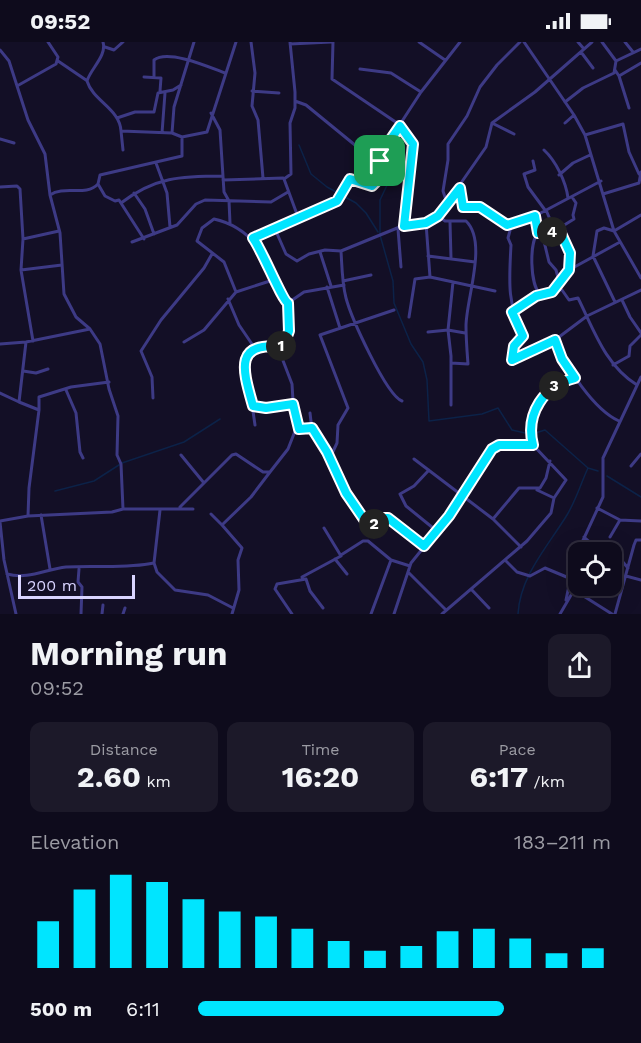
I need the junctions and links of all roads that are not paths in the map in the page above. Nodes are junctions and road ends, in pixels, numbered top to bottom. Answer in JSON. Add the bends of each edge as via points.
{"nodes":[{"id":1,"x":48,"y":42,"type":"edge"},
{"id":2,"x":103,"y":42,"type":"edge"},
{"id":3,"x":123,"y":42,"type":"edge"},
{"id":4,"x":194,"y":42,"type":"edge"},
{"id":5,"x":236,"y":42,"type":"edge"},
{"id":6,"x":251,"y":42,"type":"edge"},
{"id":7,"x":332,"y":42,"type":"edge"},
{"id":8,"x":419,"y":42,"type":"edge"},
{"id":9,"x":460,"y":42,"type":"edge"},
{"id":10,"x":522,"y":42,"type":"edge"},
{"id":11,"x":578,"y":42,"type":"edge"},
{"id":12,"x":592,"y":42,"type":"edge"},
{"id":13,"x":602,"y":42,"type":"edge"},
{"id":14,"x":625,"y":42,"type":"edge"},
{"id":15,"x":290,"y":43,"type":"edge"},
{"id":16,"x":105,"y":47,"type":"junction"},
{"id":17,"x":584,"y":49,"type":"junction"},
{"id":18,"x":641,"y":49,"type":"edge"},
{"id":19,"x":0,"y":50,"type":"edge"},
{"id":20,"x":581,"y":52,"type":"junction"},
{"id":21,"x":633,"y":52,"type":"junction"},
{"id":22,"x":188,"y":60,"type":"junction"},
{"id":23,"x":445,"y":60,"type":"junction"},
{"id":24,"x":58,"y":61,"type":"junction"},
{"id":25,"x":616,"y":61,"type":"junction"},
{"id":26,"x":641,"y":63,"type":"edge"},
{"id":27,"x":593,"y":68,"type":"dead end"},
{"id":28,"x":360,"y":69,"type":"dead end"},
{"id":29,"x":615,"y":70,"type":"junction"},
{"id":30,"x":226,"y":73,"type":"junction"},
{"id":31,"x":154,"y":76,"type":"junction"},
{"id":32,"x":619,"y":76,"type":"junction"},
{"id":33,"x":144,"y":77,"type":"dead end"},
{"id":34,"x":549,"y":78,"type":"junction"},
{"id":35,"x":87,"y":81,"type":"junction"},
{"id":36,"x":181,"y":85,"type":"junction"},
{"id":37,"x":17,"y":86,"type":"junction"},
{"id":38,"x":252,"y":91,"type":"junction"},
{"id":39,"x":159,"y":92,"type":"junction"},
{"id":40,"x":421,"y":92,"type":"junction"},
{"id":41,"x":165,"y":93,"type":"junction"},
{"id":42,"x":279,"y":93,"type":"dead end"},
{"id":43,"x":295,"y":101,"type":"junction"},
{"id":44,"x":565,"y":102,"type":"junction"},
{"id":45,"x":629,"y":108,"type":"dead end"},
{"id":46,"x":212,"y":113,"type":"junction"},
{"id":47,"x":574,"y":115,"type":"junction"},
{"id":48,"x":117,"y":118,"type":"junction"},
{"id":49,"x":492,"y":123,"type":"junction"},
{"id":50,"x":565,"y":123,"type":"dead end"},
{"id":51,"x":400,"y":126,"type":"junction"},
{"id":52,"x":121,"y":131,"type":"junction"},
{"id":53,"x":162,"y":133,"type":"junction"},
{"id":54,"x":172,"y":133,"type":"junction"},
{"id":55,"x":514,"y":134,"type":"dead end"},
{"id":56,"x":585,"y":135,"type":"junction"},
{"id":57,"x":182,"y":137,"type":"junction"},
{"id":58,"x":0,"y":139,"type":"edge"},
{"id":59,"x":14,"y":143,"type":"dead end"},
{"id":60,"x":123,"y":150,"type":"dead end"},
{"id":61,"x":544,"y":150,"type":"dead end"},
{"id":62,"x":590,"y":154,"type":"junction"},
{"id":63,"x":380,"y":161,"type":"junction"},
{"id":64,"x":533,"y":161,"type":"dead end"},
{"id":65,"x":156,"y":163,"type":"junction"},
{"id":66,"x":640,"y":173,"type":"edge"},
{"id":67,"x":559,"y":175,"type":"junction"},
{"id":68,"x":223,"y":178,"type":"junction"},
{"id":69,"x":263,"y":178,"type":"junction"},
{"id":70,"x":284,"y":178,"type":"junction"},
{"id":71,"x":162,"y":179,"type":"junction"},
{"id":72,"x":601,"y":181,"type":"junction"},
{"id":73,"x":98,"y":184,"type":"junction"},
{"id":74,"x":0,"y":188,"type":"edge"},
{"id":75,"x":460,"y":188,"type":"junction"},
{"id":76,"x":288,"y":192,"type":"junction"},
{"id":77,"x":134,"y":193,"type":"junction"},
{"id":78,"x":603,"y":194,"type":"junction"},
{"id":79,"x":50,"y":195,"type":"junction"},
{"id":80,"x":570,"y":197,"type":"junction"},
{"id":81,"x":229,"y":201,"type":"junction"},
{"id":82,"x":121,"y":203,"type":"junction"},
{"id":83,"x":447,"y":203,"type":"junction"},
{"id":84,"x":546,"y":210,"type":"junction"},
{"id":85,"x":438,"y":216,"type":"junction"},
{"id":86,"x":535,"y":216,"type":"junction"},
{"id":87,"x":641,"y":216,"type":"edge"},
{"id":88,"x":298,"y":217,"type":"junction"},
{"id":89,"x":512,"y":221,"type":"junction"},
{"id":90,"x":450,"y":222,"type":"junction"},
{"id":91,"x":230,"y":223,"type":"junction"},
{"id":92,"x":426,"y":223,"type":"junction"},
{"id":93,"x":404,"y":226,"type":"junction"},
{"id":94,"x":170,"y":227,"type":"junction"},
{"id":95,"x":275,"y":229,"type":"junction"},
{"id":96,"x":398,"y":230,"type":"junction"},
{"id":97,"x":557,"y":230,"type":"junction"},
{"id":98,"x":60,"y":231,"type":"junction"},
{"id":99,"x":614,"y":231,"type":"junction"},
{"id":100,"x":540,"y":233,"type":"junction"},
{"id":101,"x":154,"y":235,"type":"junction"},
{"id":102,"x":253,"y":238,"type":"junction"},
{"id":103,"x":23,"y":239,"type":"junction"},
{"id":104,"x":144,"y":239,"type":"junction"},
{"id":105,"x":132,"y":242,"type":"dead end"},
{"id":106,"x":620,"y":242,"type":"junction"},
{"id":107,"x":341,"y":251,"type":"junction"},
{"id":108,"x":320,"y":252,"type":"junction"},
{"id":109,"x":212,"y":254,"type":"junction"},
{"id":110,"x":428,"y":256,"type":"junction"},
{"id":111,"x":593,"y":256,"type":"junction"},
{"id":112,"x":451,"y":258,"type":"junction"},
{"id":113,"x":475,"y":262,"type":"junction"},
{"id":114,"x":62,"y":265,"type":"junction"},
{"id":115,"x":401,"y":267,"type":"dead end"},
{"id":116,"x":21,"y":270,"type":"junction"},
{"id":117,"x":569,"y":270,"type":"junction"},
{"id":118,"x":370,"y":275,"type":"dead end"},
{"id":119,"x":430,"y":277,"type":"junction"},
{"id":120,"x":641,"y":278,"type":"edge"},
{"id":121,"x":276,"y":279,"type":"junction"},
{"id":122,"x":559,"y":281,"type":"junction"},
{"id":123,"x":453,"y":282,"type":"junction"},
{"id":124,"x":344,"y":283,"type":"junction"},
{"id":125,"x":473,"y":284,"type":"junction"},
{"id":126,"x":329,"y":286,"type":"junction"},
{"id":127,"x":554,"y":289,"type":"junction"},
{"id":128,"x":641,"y":290,"type":"edge"},
{"id":129,"x":495,"y":291,"type":"dead end"},
{"id":130,"x":236,"y":292,"type":"junction"},
{"id":131,"x":542,"y":295,"type":"junction"},
{"id":132,"x":228,"y":299,"type":"junction"},
{"id":133,"x":622,"y":300,"type":"junction"},
{"id":134,"x":615,"y":302,"type":"junction"},
{"id":135,"x":288,"y":303,"type":"junction"},
{"id":136,"x":394,"y":310,"type":"dead end"},
{"id":137,"x":512,"y":312,"type":"junction"},
{"id":138,"x":587,"y":316,"type":"junction"},
{"id":139,"x":409,"y":317,"type":"dead end"},
{"id":140,"x":354,"y":323,"type":"junction"},
{"id":141,"x":340,"y":328,"type":"junction"},
{"id":142,"x":90,"y":329,"type":"junction"},
{"id":143,"x":448,"y":330,"type":"junction"},
{"id":144,"x":429,"y":332,"type":"dead end"},
{"id":145,"x":466,"y":333,"type":"junction"},
{"id":146,"x":641,"y":334,"type":"edge"},
{"id":147,"x":555,"y":340,"type":"junction"},
{"id":148,"x":33,"y":341,"type":"junction"},
{"id":149,"x":26,"y":342,"type":"junction"},
{"id":150,"x":184,"y":342,"type":"dead end"},
{"id":151,"x":0,"y":344,"type":"edge"},
{"id":152,"x":283,"y":347,"type":"junction"},
{"id":153,"x":255,"y":348,"type":"junction"},
{"id":154,"x":451,"y":363,"type":"junction"},
{"id":155,"x":613,"y":365,"type":"junction"},
{"id":156,"x":48,"y":369,"type":"dead end"},
{"id":157,"x":23,"y":371,"type":"junction"},
{"id":158,"x":641,"y":377,"type":"edge"},
{"id":159,"x":575,"y":378,"type":"junction"},
{"id":160,"x":109,"y":381,"type":"junction"},
{"id":161,"x":637,"y":385,"type":"junction"},
{"id":162,"x":66,"y":390,"type":"junction"},
{"id":163,"x":0,"y":393,"type":"edge"},
{"id":164,"x":153,"y":398,"type":"dead end"},
{"id":165,"x":402,"y":401,"type":"dead end"},
{"id":166,"x":19,"y":402,"type":"junction"},
{"id":167,"x":293,"y":404,"type":"junction"},
{"id":168,"x":451,"y":405,"type":"dead end"},
{"id":169,"x":253,"y":406,"type":"junction"},
{"id":170,"x":39,"y":410,"type":"junction"},
{"id":171,"x":310,"y":413,"type":"dead end"},
{"id":172,"x":619,"y":421,"type":"junction"},
{"id":173,"x":255,"y":425,"type":"dead end"},
{"id":174,"x":297,"y":426,"type":"junction"},
{"id":175,"x":312,"y":428,"type":"junction"},
{"id":176,"x":533,"y":445,"type":"junction"},
{"id":177,"x":641,"y":454,"type":"edge"},
{"id":178,"x":181,"y":455,"type":"dead end"},
{"id":179,"x":83,"y":458,"type":"dead end"},
{"id":180,"x":414,"y":459,"type":"dead end"},
{"id":181,"x":329,"y":460,"type":"junction"},
{"id":182,"x":550,"y":461,"type":"junction"},
{"id":183,"x":631,"y":466,"type":"dead end"},
{"id":184,"x":429,"y":470,"type":"junction"},
{"id":185,"x":270,"y":472,"type":"junction"},
{"id":186,"x":204,"y":483,"type":"junction"},
{"id":187,"x":537,"y":490,"type":"junction"},
{"id":188,"x":462,"y":496,"type":"junction"},
{"id":189,"x":554,"y":498,"type":"junction"},
{"id":190,"x":180,"y":507,"type":"dead end"},
{"id":191,"x":597,"y":508,"type":"junction"},
{"id":192,"x":123,"y":509,"type":"junction"},
{"id":193,"x":193,"y":509,"type":"dead end"},
{"id":194,"x":160,"y":510,"type":"junction"},
{"id":195,"x":211,"y":514,"type":"dead end"},
{"id":196,"x":41,"y":515,"type":"junction"},
{"id":197,"x":28,"y":516,"type":"junction"},
{"id":198,"x":494,"y":519,"type":"junction"},
{"id":199,"x":620,"y":520,"type":"junction"},
{"id":200,"x":641,"y":521,"type":"edge"},
{"id":201,"x":0,"y":522,"type":"edge"},
{"id":202,"x":222,"y":525,"type":"junction"},
{"id":203,"x":324,"y":528,"type":"dead end"},
{"id":204,"x":438,"y":531,"type":"junction"},
{"id":205,"x":584,"y":537,"type":"junction"},
{"id":206,"x":610,"y":537,"type":"dead end"},
{"id":207,"x":641,"y":540,"type":"edge"},
{"id":208,"x":582,"y":542,"type":"edge"},
{"id":209,"x":590,"y":542,"type":"edge"},
{"id":210,"x":424,"y":546,"type":"junction"},
{"id":211,"x":521,"y":547,"type":"junction"},
{"id":212,"x":2,"y":554,"type":"edge"},
{"id":213,"x":341,"y":555,"type":"junction"},
{"id":214,"x":335,"y":559,"type":"junction"},
{"id":215,"x":391,"y":560,"type":"junction"},
{"id":216,"x":506,"y":561,"type":"junction"},
{"id":217,"x":622,"y":561,"type":"edge"},
{"id":218,"x":154,"y":563,"type":"junction"},
{"id":219,"x":410,"y":566,"type":"junction"},
{"id":220,"x":628,"y":568,"type":"junction"},
{"id":221,"x":50,"y":569,"type":"junction"},
{"id":222,"x":79,"y":569,"type":"junction"},
{"id":223,"x":408,"y":572,"type":"junction"},
{"id":224,"x":347,"y":574,"type":"dead end"},
{"id":225,"x":7,"y":576,"type":"junction"},
{"id":226,"x":626,"y":576,"type":"junction"},
{"id":227,"x":0,"y":578,"type":"edge"},
{"id":228,"x":302,"y":578,"type":"junction"},
{"id":229,"x":568,"y":578,"type":"edge"},
{"id":230,"x":641,"y":580,"type":"edge"},
{"id":231,"x":568,"y":586,"type":"edge"},
{"id":232,"x":471,"y":589,"type":"junction"},
{"id":233,"x":570,"y":596,"type":"edge"},
{"id":234,"x":584,"y":596,"type":"edge"},
{"id":235,"x":566,"y":602,"type":"junction"},
{"id":236,"x":103,"y":605,"type":"dead end"},
{"id":237,"x":125,"y":608,"type":"dead end"},
{"id":238,"x":233,"y":608,"type":"junction"},
{"id":239,"x":323,"y":608,"type":"dead end"},
{"id":240,"x":489,"y":608,"type":"dead end"},
{"id":241,"x":444,"y":612,"type":"edge"},
{"id":242,"x":15,"y":614,"type":"edge"},
{"id":243,"x":81,"y":614,"type":"edge"},
{"id":244,"x":102,"y":614,"type":"edge"},
{"id":245,"x":123,"y":614,"type":"edge"},
{"id":246,"x":232,"y":614,"type":"edge"},
{"id":247,"x":292,"y":614,"type":"edge"},
{"id":248,"x":371,"y":614,"type":"edge"},
{"id":249,"x":394,"y":614,"type":"edge"},
{"id":250,"x":560,"y":614,"type":"edge"},
{"id":251,"x":614,"y":614,"type":"edge"}],
"edges":[{"from":1,"to":24,"type":"street"},
{"from":2,"to":16,"type":"street"},
{"from":3,"to":16,"type":"street","via":[[114,50]]},
{"from":4,"to":22,"type":"street"},
{"from":5,"to":30,"type":"street"},
{"from":6,"to":38,"type":"street","via":[[255,73]]},
{"from":7,"to":15,"type":"street"},
{"from":7,"to":51,"type":"street","via":[[332,79]]},
{"from":8,"to":23,"type":"street"},
{"from":9,"to":23,"type":"street"},
{"from":10,"to":34,"type":"street"},
{"from":10,"to":83,"type":"street","via":[[496,65],[480,87],[448,144],[442,191]]},
{"from":11,"to":17,"type":"street"},
{"from":12,"to":17,"type":"street"},
{"from":13,"to":25,"type":"street"},
{"from":14,"to":21,"type":"street"},
{"from":15,"to":43,"type":"street"},
{"from":16,"to":35,"type":"street"},
{"from":17,"to":20,"type":"street"},
{"from":18,"to":21,"type":"street"},
{"from":19,"to":37,"type":"street","via":[[9,61]]},
{"from":20,"to":27,"type":"street"},
{"from":20,"to":34,"type":"street"},
{"from":21,"to":25,"type":"street"},
{"from":22,"to":30,"type":"street"},
{"from":22,"to":31,"type":"street","via":[[156,58]]},
{"from":22,"to":36,"type":"street"},
{"from":23,"to":40,"type":"street"},
{"from":24,"to":35,"type":"street"},
{"from":24,"to":37,"type":"street"},
{"from":25,"to":29,"type":"street"},
{"from":26,"to":32,"type":"street"},
{"from":28,"to":40,"type":"street","via":[[391,73]]},
{"from":29,"to":32,"type":"street"},
{"from":29,"to":44,"type":"street"},
{"from":30,"to":46,"type":"street"},
{"from":31,"to":33,"type":"street"},
{"from":31,"to":39,"type":"street","via":[[162,79]]},
{"from":32,"to":45,"type":"street"},
{"from":34,"to":44,"type":"street"},
{"from":34,"to":49,"type":"street"},
{"from":35,"to":48,"type":"street"},
{"from":36,"to":41,"type":"street"},
{"from":36,"to":54,"type":"street"},
{"from":37,"to":79,"type":"street","via":[[45,154]]},
{"from":38,"to":42,"type":"street"},
{"from":38,"to":69,"type":"street"},
{"from":39,"to":41,"type":"street"},
{"from":39,"to":48,"type":"street","via":[[154,112],[135,112]]},
{"from":40,"to":51,"type":"street"},
{"from":41,"to":53,"type":"street"},
{"from":43,"to":63,"type":"street","via":[[306,105],[372,159]]},
{"from":43,"to":70,"type":"street","via":[[290,123],[291,174]]},
{"from":44,"to":47,"type":"street"},
{"from":46,"to":57,"type":"street","via":[[207,132]]},
{"from":46,"to":68,"type":"street","via":[[220,130]]},
{"from":47,"to":50,"type":"street"},
{"from":47,"to":56,"type":"street"},
{"from":48,"to":52,"type":"street"},
{"from":49,"to":55,"type":"street"},
{"from":49,"to":75,"type":"street","via":[[486,147]]},
{"from":51,"to":63,"type":"street"},
{"from":51,"to":93,"type":"street","via":[[413,144]]},
{"from":52,"to":53,"type":"street"},
{"from":52,"to":60,"type":"street"},
{"from":53,"to":54,"type":"street"},
{"from":54,"to":57,"type":"street"},
{"from":56,"to":62,"type":"street"},
{"from":56,"to":66,"type":"street","via":[[623,124],[629,152]]},
{"from":57,"to":65,"type":"street","via":[[182,156]]},
{"from":58,"to":59,"type":"street"},
{"from":61,"to":67,"type":"street"},
{"from":62,"to":67,"type":"street"},
{"from":62,"to":72,"type":"street"},
{"from":63,"to":88,"type":"street","via":[[378,180],[372,186],[350,179],[337,201]]},
{"from":64,"to":84,"type":"street","via":[[535,170],[524,174],[528,187]]},
{"from":65,"to":71,"type":"street"},
{"from":65,"to":73,"type":"street","via":[[102,173]]},
{"from":66,"to":78,"type":"street","via":[[639,183]]},
{"from":67,"to":80,"type":"street"},
{"from":68,"to":69,"type":"street"},
{"from":68,"to":71,"type":"street"},
{"from":68,"to":81,"type":"street"},
{"from":69,"to":70,"type":"street"},
{"from":70,"to":76,"type":"street"},
{"from":71,"to":77,"type":"street"},
{"from":71,"to":94,"type":"street"},
{"from":72,"to":78,"type":"street"},
{"from":72,"to":80,"type":"street"},
{"from":73,"to":79,"type":"street","via":[[91,190],[56,191]]},
{"from":73,"to":82,"type":"street","via":[[105,196]]},
{"from":74,"to":103,"type":"street","via":[[20,189]]},
{"from":75,"to":83,"type":"street"},
{"from":75,"to":89,"type":"street","via":[[463,207],[480,207],[507,225]]},
{"from":76,"to":81,"type":"street","via":[[271,201]]},
{"from":76,"to":88,"type":"street"},
{"from":77,"to":82,"type":"street"},
{"from":77,"to":101,"type":"street","via":[[145,208]]},
{"from":78,"to":99,"type":"street"},
{"from":79,"to":98,"type":"street"},
{"from":80,"to":84,"type":"street"},
{"from":80,"to":97,"type":"street","via":[[576,203],[574,219]]},
{"from":81,"to":91,"type":"street"},
{"from":81,"to":94,"type":"street","via":[[205,200]]},
{"from":82,"to":104,"type":"street"},
{"from":83,"to":85,"type":"street"},
{"from":84,"to":86,"type":"street"},
{"from":84,"to":97,"type":"street"},
{"from":85,"to":90,"type":"street"},
{"from":85,"to":92,"type":"street"},
{"from":86,"to":89,"type":"street"},
{"from":86,"to":100,"type":"street"},
{"from":87,"to":99,"type":"street"},
{"from":88,"to":95,"type":"street"},
{"from":89,"to":137,"type":"street","via":[[508,237]]},
{"from":90,"to":112,"type":"street"},
{"from":90,"to":113,"type":"street","via":[[466,221],[472,227]]},
{"from":91,"to":102,"type":"street"},
{"from":91,"to":109,"type":"street","via":[[214,219],[202,228],[197,241]]},
{"from":92,"to":93,"type":"street"},
{"from":92,"to":110,"type":"street"},
{"from":93,"to":96,"type":"street"},
{"from":94,"to":101,"type":"street"},
{"from":95,"to":102,"type":"street"},
{"from":95,"to":108,"type":"street","via":[[289,258],[297,261]]},
{"from":96,"to":107,"type":"street"},
{"from":96,"to":115,"type":"street"},
{"from":97,"to":100,"type":"street"},
{"from":97,"to":117,"type":"street","via":[[570,253]]},
{"from":98,"to":103,"type":"street"},
{"from":98,"to":114,"type":"street"},
{"from":99,"to":106,"type":"street"},
{"from":99,"to":111,"type":"street","via":[[597,231]]},
{"from":100,"to":122,"type":"street"},
{"from":100,"to":131,"type":"street","via":[[534,237],[531,263],[536,290]]},
{"from":101,"to":104,"type":"street"},
{"from":102,"to":121,"type":"street"},
{"from":103,"to":116,"type":"street"},
{"from":104,"to":105,"type":"street"},
{"from":106,"to":111,"type":"street"},
{"from":106,"to":120,"type":"street"},
{"from":107,"to":108,"type":"street"},
{"from":107,"to":124,"type":"street"},
{"from":108,"to":126,"type":"street"},
{"from":109,"to":130,"type":"street","via":[[224,262]]},
{"from":109,"to":164,"type":"street","via":[[141,351],[152,377]]},
{"from":110,"to":112,"type":"street"},
{"from":110,"to":119,"type":"street"},
{"from":111,"to":117,"type":"street"},
{"from":111,"to":134,"type":"street"},
{"from":112,"to":113,"type":"street"},
{"from":113,"to":125,"type":"street"},
{"from":114,"to":116,"type":"street"},
{"from":114,"to":142,"type":"street","via":[[66,301],[76,318]]},
{"from":116,"to":148,"type":"street"},
{"from":117,"to":122,"type":"street"},
{"from":118,"to":124,"type":"street"},
{"from":119,"to":123,"type":"street"},
{"from":119,"to":139,"type":"street","via":[[415,279]]},
{"from":121,"to":130,"type":"street"},
{"from":121,"to":135,"type":"street","via":[[282,300]]},
{"from":122,"to":127,"type":"street"},
{"from":123,"to":125,"type":"street"},
{"from":123,"to":143,"type":"street"},
{"from":124,"to":126,"type":"street"},
{"from":124,"to":140,"type":"street"},
{"from":125,"to":129,"type":"street"},
{"from":125,"to":145,"type":"street"},
{"from":126,"to":135,"type":"street","via":[[304,292]]},
{"from":126,"to":141,"type":"street"},
{"from":127,"to":131,"type":"street"},
{"from":127,"to":138,"type":"street","via":[[562,290],[569,300],[578,298]]},
{"from":128,"to":133,"type":"street"},
{"from":130,"to":132,"type":"street"},
{"from":131,"to":137,"type":"street"},
{"from":132,"to":150,"type":"street","via":[[204,330]]},
{"from":132,"to":153,"type":"street"},
{"from":133,"to":134,"type":"street"},
{"from":133,"to":146,"type":"street"},
{"from":134,"to":138,"type":"street"},
{"from":135,"to":152,"type":"street","via":[[289,331]]},
{"from":136,"to":140,"type":"street"},
{"from":137,"to":147,"type":"street","via":[[523,336],[514,346],[511,361]]},
{"from":138,"to":147,"type":"street"},
{"from":138,"to":155,"type":"street"},
{"from":140,"to":141,"type":"street"},
{"from":140,"to":165,"type":"street","via":[[391,392]]},
{"from":141,"to":181,"type":"street","via":[[320,335],[348,408],[338,425],[337,443]]},
{"from":142,"to":148,"type":"street"},
{"from":142,"to":160,"type":"street","via":[[100,345]]},
{"from":143,"to":144,"type":"street"},
{"from":143,"to":145,"type":"street"},
{"from":143,"to":154,"type":"street"},
{"from":145,"to":154,"type":"street","via":[[468,364]]},
{"from":146,"to":155,"type":"street","via":[[630,346],[629,356]]},
{"from":147,"to":159,"type":"street"},
{"from":148,"to":149,"type":"street"},
{"from":149,"to":151,"type":"street"},
{"from":149,"to":157,"type":"street"},
{"from":152,"to":153,"type":"street"},
{"from":152,"to":167,"type":"street"},
{"from":153,"to":169,"type":"street","via":[[244,361]]},
{"from":154,"to":168,"type":"street"},
{"from":155,"to":161,"type":"street"},
{"from":156,"to":157,"type":"street","via":[[36,373]]},
{"from":157,"to":166,"type":"street"},
{"from":158,"to":161,"type":"street"},
{"from":159,"to":172,"type":"street","via":[[601,412]]},
{"from":159,"to":176,"type":"street","via":[[546,391],[534,410],[530,436]]},
{"from":160,"to":162,"type":"street"},
{"from":160,"to":192,"type":"street","via":[[118,416],[117,455]]},
{"from":161,"to":172,"type":"street"},
{"from":162,"to":170,"type":"street","via":[[39,397]]},
{"from":162,"to":179,"type":"street","via":[[76,413]]},
{"from":163,"to":166,"type":"street"},
{"from":166,"to":170,"type":"street"},
{"from":167,"to":169,"type":"street"},
{"from":167,"to":174,"type":"street"},
{"from":169,"to":173,"type":"street"},
{"from":170,"to":197,"type":"street"},
{"from":171,"to":175,"type":"street"},
{"from":172,"to":191,"type":"street","via":[[603,458],[604,490]]},
{"from":174,"to":175,"type":"street"},
{"from":174,"to":185,"type":"street","via":[[288,449]]},
{"from":175,"to":181,"type":"street"},
{"from":176,"to":182,"type":"street"},
{"from":176,"to":188,"type":"street","via":[[495,447]]},
{"from":177,"to":183,"type":"street"},
{"from":178,"to":186,"type":"street"},
{"from":180,"to":184,"type":"street"},
{"from":181,"to":210,"type":"street","via":[[370,528],[388,518]]},
{"from":182,"to":187,"type":"street","via":[[546,478]]},
{"from":182,"to":189,"type":"street","via":[[566,480]]},
{"from":184,"to":188,"type":"street"},
{"from":184,"to":204,"type":"street","via":[[400,494],[406,506]]},
{"from":185,"to":186,"type":"street","via":[[232,454]]},
{"from":185,"to":202,"type":"street"},
{"from":186,"to":190,"type":"street"},
{"from":187,"to":189,"type":"street"},
{"from":187,"to":198,"type":"street","via":[[519,488]]},
{"from":188,"to":198,"type":"street"},
{"from":188,"to":204,"type":"street"},
{"from":189,"to":211,"type":"street","via":[[551,513]]},
{"from":191,"to":199,"type":"street"},
{"from":191,"to":205,"type":"street"},
{"from":192,"to":194,"type":"street"},
{"from":192,"to":196,"type":"street"},
{"from":193,"to":194,"type":"street"},
{"from":194,"to":218,"type":"street"},
{"from":195,"to":202,"type":"street"},
{"from":196,"to":197,"type":"street"},
{"from":196,"to":221,"type":"street"},
{"from":197,"to":201,"type":"street"},
{"from":198,"to":211,"type":"street"},
{"from":199,"to":200,"type":"street"},
{"from":199,"to":206,"type":"street"},
{"from":201,"to":212,"type":"street"},
{"from":202,"to":238,"type":"street","via":[[242,548],[237,560],[239,590]]},
{"from":203,"to":213,"type":"street"},
{"from":204,"to":210,"type":"street"},
{"from":205,"to":208,"type":"street"},
{"from":205,"to":209,"type":"street"},
{"from":207,"to":220,"type":"street","via":[[636,540]]},
{"from":210,"to":219,"type":"street"},
{"from":211,"to":216,"type":"street"},
{"from":212,"to":225,"type":"street"},
{"from":213,"to":214,"type":"street"},
{"from":213,"to":215,"type":"street","via":[[368,541]]},
{"from":214,"to":224,"type":"street"},
{"from":214,"to":228,"type":"street"},
{"from":215,"to":219,"type":"street"},
{"from":215,"to":248,"type":"street"},
{"from":216,"to":229,"type":"street","via":[[517,572],[530,576],[545,568]]},
{"from":216,"to":232,"type":"street"},
{"from":217,"to":220,"type":"street"},
{"from":218,"to":222,"type":"street"},
{"from":218,"to":238,"type":"street","via":[[175,590],[208,595]]},
{"from":219,"to":223,"type":"street"},
{"from":220,"to":226,"type":"street"},
{"from":221,"to":222,"type":"street"},
{"from":221,"to":225,"type":"street","via":[[28,576]]},
{"from":222,"to":243,"type":"street"},
{"from":223,"to":241,"type":"street"},
{"from":223,"to":249,"type":"street"},
{"from":225,"to":227,"type":"street"},
{"from":225,"to":242,"type":"street"},
{"from":226,"to":230,"type":"street"},
{"from":226,"to":251,"type":"street"},
{"from":228,"to":239,"type":"street"},
{"from":228,"to":247,"type":"street","via":[[277,584],[275,589]]},
{"from":231,"to":235,"type":"street"},
{"from":232,"to":240,"type":"street"},
{"from":232,"to":241,"type":"street"},
{"from":233,"to":235,"type":"street"},
{"from":234,"to":251,"type":"street"},
{"from":235,"to":250,"type":"street"},
{"from":236,"to":244,"type":"street"},
{"from":237,"to":245,"type":"street"},
{"from":238,"to":246,"type":"street"}]}
